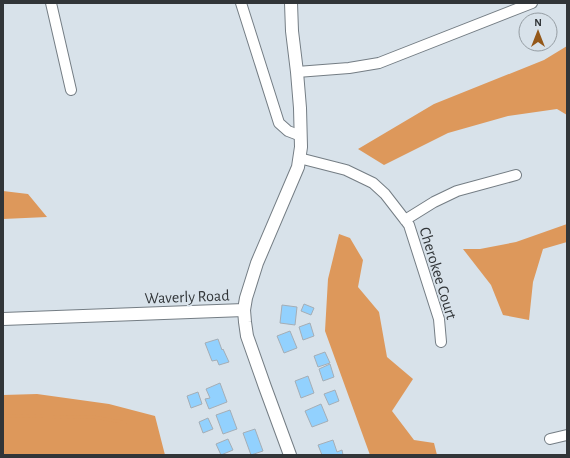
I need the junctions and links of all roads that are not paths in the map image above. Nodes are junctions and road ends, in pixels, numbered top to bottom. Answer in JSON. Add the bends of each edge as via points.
{"nodes":[{"id":1,"x":51,"y":3,"type":"edge"},
{"id":2,"x":241,"y":3,"type":"edge"},
{"id":3,"x":291,"y":3,"type":"edge"},
{"id":4,"x":532,"y":3,"type":"edge"},
{"id":5,"x":510,"y":7,"type":"edge"},
{"id":6,"x":297,"y":72,"type":"junction"},
{"id":7,"x":71,"y":90,"type":"dead end"},
{"id":8,"x":301,"y":136,"type":"junction"},
{"id":9,"x":299,"y":158,"type":"junction"},
{"id":10,"x":516,"y":175,"type":"dead end"},
{"id":11,"x":405,"y":220,"type":"junction"},
{"id":12,"x":244,"y":310,"type":"junction"},
{"id":13,"x":3,"y":319,"type":"edge"},
{"id":14,"x":442,"y":342,"type":"dead end"},
{"id":15,"x":567,"y":434,"type":"edge"},
{"id":16,"x":550,"y":439,"type":"dead end"},
{"id":17,"x":290,"y":455,"type":"edge"}],
"edges":[{"from":1,"to":7,"type":"street"},
{"from":2,"to":8,"type":"street","via":[[278,123],[288,131]]},
{"from":3,"to":6,"type":"street"},
{"from":4,"to":5,"type":"street"},
{"from":5,"to":6,"type":"street","via":[[379,63]]},
{"from":6,"to":8,"type":"street"},
{"from":8,"to":9,"type":"street"},
{"from":9,"to":11,"type":"street","name":"Cherokee Court","via":[[346,170],[373,183]]},
{"from":9,"to":12,"type":"street","via":[[298,167],[257,263]]},
{"from":10,"to":11,"type":"street","via":[[457,191]]},
{"from":11,"to":14,"type":"street","name":"Cherokee Court","via":[[409,225],[439,319]]},
{"from":12,"to":13,"type":"street","name":"Waverly Road"},
{"from":12,"to":17,"type":"street","name":"Waverly Road","via":[[247,336]]},
{"from":15,"to":16,"type":"street"}]}
